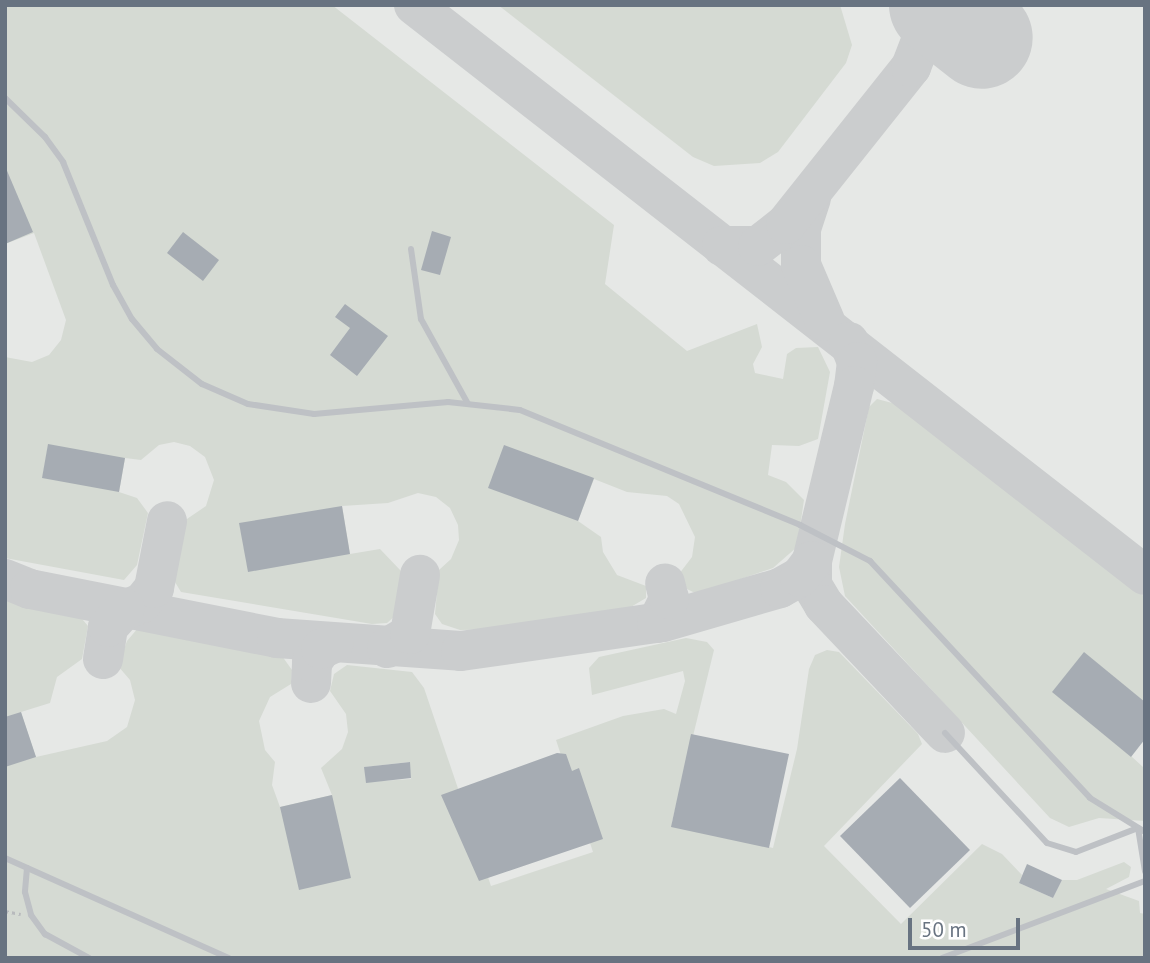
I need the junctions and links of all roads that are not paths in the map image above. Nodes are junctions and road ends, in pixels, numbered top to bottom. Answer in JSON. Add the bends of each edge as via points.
{"nodes":[{"id":1,"x":5,"y":98,"type":"edge"},
{"id":2,"x":411,"y":249,"type":"dead end"},
{"id":3,"x":467,"y":402,"type":"junction"},
{"id":4,"x":945,"y":733,"type":"dead end"},
{"id":5,"x":1141,"y":830,"type":"edge"},
{"id":6,"x":5,"y":858,"type":"edge"},
{"id":7,"x":27,"y":868,"type":"junction"},
{"id":8,"x":1145,"y":871,"type":"edge"},
{"id":9,"x":1145,"y":881,"type":"edge"},
{"id":10,"x":89,"y":958,"type":"edge"},
{"id":11,"x":229,"y":958,"type":"edge"},
{"id":12,"x":942,"y":958,"type":"edge"}],
"edges":[{"from":1,"to":3,"type":"lane","via":[[63,162],[113,285],[132,319],[157,349],[202,384],[248,404],[314,414]]},
{"from":2,"to":3,"type":"lane","via":[[421,319]]},
{"from":3,"to":5,"type":"lane","via":[[520,410],[555,423],[800,525],[870,561],[1090,798]]},
{"from":4,"to":5,"type":"lane","via":[[1046,843],[1076,852]]},
{"from":5,"to":8,"type":"lane"},
{"from":6,"to":7,"type":"lane"},
{"from":7,"to":10,"type":"lane","via":[[25,892],[31,915],[45,934]]},
{"from":7,"to":11,"type":"lane"},
{"from":9,"to":12,"type":"lane"}]}
